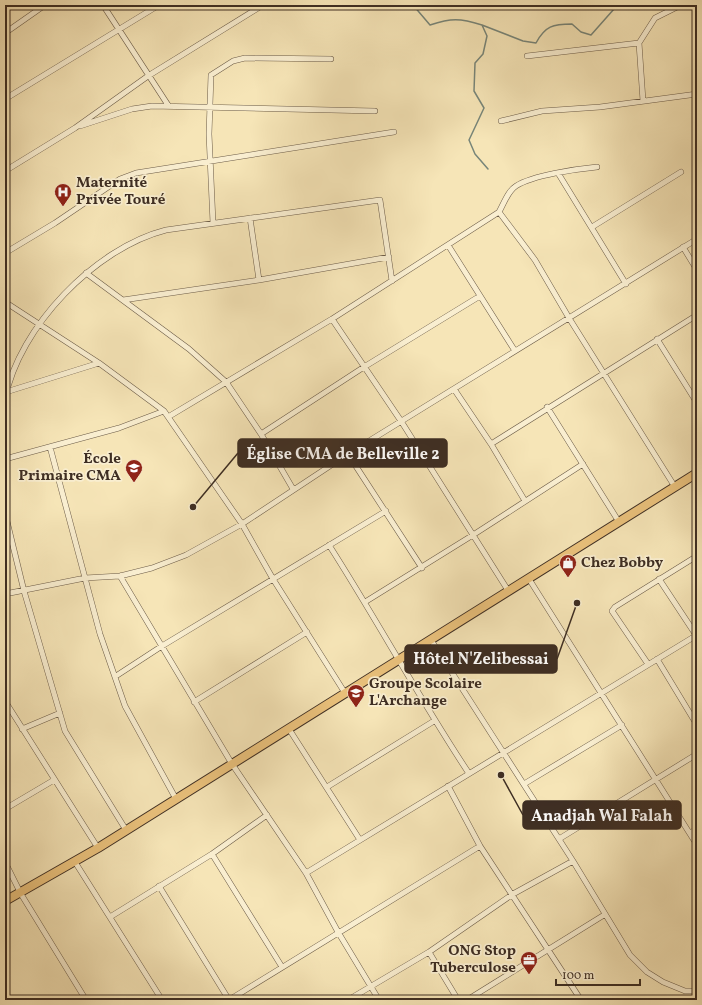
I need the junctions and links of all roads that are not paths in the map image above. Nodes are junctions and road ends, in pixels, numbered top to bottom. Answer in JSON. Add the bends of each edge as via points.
{"nodes":[{"id":1,"x":45,"y":5,"type":"edge"},
{"id":2,"x":103,"y":5,"type":"edge"},
{"id":3,"x":159,"y":5,"type":"edge"},
{"id":4,"x":263,"y":5,"type":"edge"},
{"id":5,"x":681,"y":5,"type":"edge"},
{"id":6,"x":119,"y":30,"type":"junction"},
{"id":7,"x":5,"y":33,"type":"edge"},
{"id":8,"x":639,"y":42,"type":"junction"},
{"id":9,"x":527,"y":56,"type":"dead end"},
{"id":10,"x":331,"y":59,"type":"dead end"},
{"id":11,"x":148,"y":76,"type":"junction"},
{"id":12,"x":697,"y":94,"type":"edge"},
{"id":13,"x":5,"y":99,"type":"edge"},
{"id":14,"x":643,"y":101,"type":"junction"},
{"id":15,"x":168,"y":105,"type":"junction"},
{"id":16,"x":209,"y":107,"type":"junction"},
{"id":17,"x":375,"y":111,"type":"dead end"},
{"id":18,"x":501,"y":121,"type":"dead end"},
{"id":19,"x":75,"y":128,"type":"junction"},
{"id":20,"x":394,"y":132,"type":"dead end"},
{"id":21,"x":5,"y":161,"type":"edge"},
{"id":22,"x":210,"y":163,"type":"junction"},
{"id":23,"x":597,"y":167,"type":"dead end"},
{"id":24,"x":7,"y":170,"type":"edge"},
{"id":25,"x":681,"y":172,"type":"dead end"},
{"id":26,"x":558,"y":174,"type":"junction"},
{"id":27,"x":499,"y":212,"type":"junction"},
{"id":28,"x":250,"y":218,"type":"junction"},
{"id":29,"x":213,"y":223,"type":"junction"},
{"id":30,"x":592,"y":227,"type":"junction"},
{"id":31,"x":697,"y":239,"type":"edge"},
{"id":32,"x":448,"y":245,"type":"junction"},
{"id":33,"x":683,"y":247,"type":"junction"},
{"id":34,"x":5,"y":253,"type":"edge"},
{"id":35,"x":389,"y":257,"type":"junction"},
{"id":36,"x":697,"y":270,"type":"edge"},
{"id":37,"x":86,"y":274,"type":"junction"},
{"id":38,"x":259,"y":280,"type":"junction"},
{"id":39,"x":392,"y":281,"type":"junction"},
{"id":40,"x":626,"y":284,"type":"junction"},
{"id":41,"x":480,"y":296,"type":"junction"},
{"id":42,"x":123,"y":300,"type":"junction"},
{"id":43,"x":5,"y":302,"type":"edge"},
{"id":44,"x":697,"y":315,"type":"edge"},
{"id":45,"x":569,"y":318,"type":"junction"},
{"id":46,"x":332,"y":319,"type":"junction"},
{"id":47,"x":38,"y":324,"type":"junction"},
{"id":48,"x":657,"y":339,"type":"junction"},
{"id":49,"x":515,"y":351,"type":"junction"},
{"id":50,"x":99,"y":363,"type":"junction"},
{"id":51,"x":364,"y":367,"type":"junction"},
{"id":52,"x":603,"y":373,"type":"junction"},
{"id":53,"x":226,"y":382,"type":"junction"},
{"id":54,"x":454,"y":389,"type":"junction"},
{"id":55,"x":6,"y":392,"type":"junction"},
{"id":56,"x":695,"y":396,"type":"edge"},
{"id":57,"x":5,"y":399,"type":"edge"},
{"id":58,"x":697,"y":403,"type":"edge"},
{"id":59,"x":547,"y":407,"type":"junction"},
{"id":60,"x":164,"y":411,"type":"junction"},
{"id":61,"x":168,"y":417,"type":"junction"},
{"id":62,"x":401,"y":421,"type":"junction"},
{"id":63,"x":261,"y":434,"type":"junction"},
{"id":64,"x":491,"y":444,"type":"junction"},
{"id":65,"x":50,"y":447,"type":"junction"},
{"id":66,"x":348,"y":454,"type":"junction"},
{"id":67,"x":5,"y":459,"type":"edge"},
{"id":68,"x":583,"y":464,"type":"junction"},
{"id":69,"x":697,"y":474,"type":"edge"},
{"id":70,"x":675,"y":487,"type":"junction"},
{"id":71,"x":294,"y":489,"type":"junction"},
{"id":72,"x":525,"y":501,"type":"junction"},
{"id":73,"x":386,"y":511,"type":"junction"},
{"id":74,"x":5,"y":513,"type":"edge"},
{"id":75,"x":620,"y":522,"type":"junction"},
{"id":76,"x":242,"y":524,"type":"junction"},
{"id":77,"x":474,"y":535,"type":"junction"},
{"id":78,"x":329,"y":545,"type":"junction"},
{"id":79,"x":697,"y":556,"type":"edge"},
{"id":80,"x":422,"y":568,"type":"junction"},
{"id":81,"x":120,"y":576,"type":"junction"},
{"id":82,"x":85,"y":578,"type":"junction"},
{"id":83,"x":273,"y":579,"type":"junction"},
{"id":84,"x":529,"y":579,"type":"junction"},
{"id":85,"x":659,"y":579,"type":"junction"},
{"id":86,"x":24,"y":591,"type":"junction"},
{"id":87,"x":509,"y":592,"type":"junction"},
{"id":88,"x":5,"y":594,"type":"edge"},
{"id":89,"x":365,"y":602,"type":"junction"},
{"id":90,"x":307,"y":632,"type":"junction"},
{"id":91,"x":696,"y":635,"type":"edge"},
{"id":92,"x":431,"y":640,"type":"junction"},
{"id":93,"x":162,"y":646,"type":"junction"},
{"id":94,"x":399,"y":659,"type":"junction"},
{"id":95,"x":657,"y":659,"type":"junction"},
{"id":96,"x":648,"y":664,"type":"junction"},
{"id":97,"x":116,"y":676,"type":"junction"},
{"id":98,"x":345,"y":693,"type":"junction"},
{"id":99,"x":602,"y":693,"type":"junction"},
{"id":100,"x":5,"y":701,"type":"edge"},
{"id":101,"x":194,"y":702,"type":"junction"},
{"id":102,"x":60,"y":713,"type":"junction"},
{"id":103,"x":434,"y":721,"type":"junction"},
{"id":104,"x":622,"y":725,"type":"junction"},
{"id":105,"x":697,"y":725,"type":"edge"},
{"id":106,"x":22,"y":729,"type":"junction"},
{"id":107,"x":288,"y":729,"type":"junction"},
{"id":108,"x":504,"y":753,"type":"junction"},
{"id":109,"x":697,"y":754,"type":"edge"},
{"id":110,"x":232,"y":764,"type":"junction"},
{"id":111,"x":468,"y":772,"type":"junction"},
{"id":112,"x":54,"y":780,"type":"junction"},
{"id":113,"x":656,"y":780,"type":"junction"},
{"id":114,"x":524,"y":784,"type":"junction"},
{"id":115,"x":448,"y":786,"type":"junction"},
{"id":116,"x":327,"y":787,"type":"junction"},
{"id":117,"x":176,"y":799,"type":"junction"},
{"id":118,"x":5,"y":809,"type":"edge"},
{"id":119,"x":267,"y":815,"type":"junction"},
{"id":120,"x":697,"y":829,"type":"edge"},
{"id":121,"x":126,"y":830,"type":"junction"},
{"id":122,"x":690,"y":834,"type":"junction"},
{"id":123,"x":559,"y":839,"type":"junction"},
{"id":124,"x":360,"y":840,"type":"junction"},
{"id":125,"x":697,"y":845,"type":"edge"},
{"id":126,"x":480,"y":846,"type":"junction"},
{"id":127,"x":98,"y":848,"type":"junction"},
{"id":128,"x":212,"y":854,"type":"junction"},
{"id":129,"x":573,"y":861,"type":"junction"},
{"id":130,"x":5,"y":862,"type":"edge"},
{"id":131,"x":75,"y":862,"type":"junction"},
{"id":132,"x":306,"y":873,"type":"junction"},
{"id":133,"x":159,"y":886,"type":"junction"},
{"id":134,"x":21,"y":894,"type":"junction"},
{"id":135,"x":513,"y":894,"type":"junction"},
{"id":136,"x":5,"y":901,"type":"edge"},
{"id":137,"x":604,"y":915,"type":"junction"},
{"id":138,"x":110,"y":917,"type":"junction"},
{"id":139,"x":338,"y":932,"type":"junction"},
{"id":140,"x":549,"y":949,"type":"junction"},
{"id":141,"x":428,"y":952,"type":"junction"},
{"id":142,"x":282,"y":967,"type":"junction"},
{"id":143,"x":371,"y":986,"type":"junction"},
{"id":144,"x":697,"y":991,"type":"edge"},
{"id":145,"x":86,"y":1000,"type":"edge"},
{"id":146,"x":162,"y":1000,"type":"edge"},
{"id":147,"x":229,"y":1000,"type":"edge"},
{"id":148,"x":348,"y":1000,"type":"edge"},
{"id":149,"x":379,"y":1000,"type":"edge"},
{"id":150,"x":458,"y":1000,"type":"edge"},
{"id":151,"x":467,"y":1000,"type":"edge"},
{"id":152,"x":581,"y":1000,"type":"edge"}],
"edges":[{"from":1,"to":7,"type":"street"},
{"from":2,"to":6,"type":"street"},
{"from":3,"to":6,"type":"street"},
{"from":4,"to":11,"type":"street"},
{"from":5,"to":8,"type":"street","via":[[655,18]]},
{"from":6,"to":11,"type":"street"},
{"from":6,"to":13,"type":"street"},
{"from":8,"to":9,"type":"street"},
{"from":8,"to":14,"type":"street"},
{"from":10,"to":16,"type":"street","via":[[245,58],[233,61],[211,75]]},
{"from":11,"to":15,"type":"street"},
{"from":11,"to":19,"type":"street"},
{"from":12,"to":14,"type":"street"},
{"from":14,"to":18,"type":"street","via":[[542,112]]},
{"from":15,"to":16,"type":"street"},
{"from":15,"to":19,"type":"street","via":[[132,108]]},
{"from":16,"to":17,"type":"street"},
{"from":16,"to":22,"type":"street"},
{"from":19,"to":24,"type":"street"},
{"from":20,"to":22,"type":"street"},
{"from":21,"to":24,"type":"street"},
{"from":22,"to":29,"type":"street"},
{"from":22,"to":34,"type":"street","via":[[147,171],[120,179]]},
{"from":23,"to":26,"type":"street"},
{"from":25,"to":30,"type":"street"},
{"from":26,"to":27,"type":"street","via":[[515,186]]},
{"from":26,"to":30,"type":"street"},
{"from":27,"to":32,"type":"street"},
{"from":27,"to":45,"type":"street","via":[[535,260]]},
{"from":28,"to":29,"type":"street"},
{"from":28,"to":35,"type":"street","via":[[380,200]]},
{"from":28,"to":38,"type":"street"},
{"from":29,"to":37,"type":"street","via":[[152,233],[130,243]]},
{"from":30,"to":40,"type":"street"},
{"from":31,"to":33,"type":"street"},
{"from":32,"to":39,"type":"street"},
{"from":32,"to":41,"type":"street"},
{"from":33,"to":36,"type":"street"},
{"from":33,"to":40,"type":"street"},
{"from":35,"to":38,"type":"street"},
{"from":35,"to":39,"type":"street"},
{"from":37,"to":42,"type":"street"},
{"from":37,"to":47,"type":"street"},
{"from":38,"to":42,"type":"street"},
{"from":39,"to":46,"type":"street"},
{"from":40,"to":45,"type":"street"},
{"from":41,"to":49,"type":"street"},
{"from":41,"to":51,"type":"street"},
{"from":42,"to":53,"type":"street","via":[[189,349]]},
{"from":43,"to":47,"type":"street"},
{"from":44,"to":48,"type":"street"},
{"from":45,"to":49,"type":"street"},
{"from":45,"to":52,"type":"street"},
{"from":46,"to":51,"type":"street"},
{"from":46,"to":53,"type":"street"},
{"from":47,"to":50,"type":"street"},
{"from":47,"to":55,"type":"street"},
{"from":48,"to":52,"type":"street"},
{"from":48,"to":56,"type":"street"},
{"from":49,"to":54,"type":"street"},
{"from":50,"to":55,"type":"street"},
{"from":50,"to":60,"type":"street"},
{"from":51,"to":62,"type":"street"},
{"from":51,"to":63,"type":"street"},
{"from":52,"to":59,"type":"street"},
{"from":52,"to":70,"type":"street"},
{"from":53,"to":61,"type":"street"},
{"from":53,"to":63,"type":"street"},
{"from":54,"to":62,"type":"street"},
{"from":54,"to":64,"type":"street"},
{"from":55,"to":57,"type":"street"},
{"from":56,"to":58,"type":"street"},
{"from":59,"to":64,"type":"street"},
{"from":59,"to":68,"type":"street"},
{"from":60,"to":61,"type":"street"},
{"from":60,"to":65,"type":"street","via":[[119,428]]},
{"from":61,"to":76,"type":"street"},
{"from":62,"to":66,"type":"street"},
{"from":62,"to":77,"type":"street"},
{"from":63,"to":71,"type":"street"},
{"from":64,"to":72,"type":"street"},
{"from":65,"to":67,"type":"street"},
{"from":65,"to":82,"type":"street"},
{"from":66,"to":71,"type":"street"},
{"from":66,"to":73,"type":"street"},
{"from":68,"to":72,"type":"street"},
{"from":68,"to":75,"type":"street"},
{"from":69,"to":70,"type":"main road"},
{"from":70,"to":75,"type":"main road"},
{"from":71,"to":76,"type":"street"},
{"from":72,"to":77,"type":"street"},
{"from":73,"to":78,"type":"street"},
{"from":73,"to":80,"type":"street"},
{"from":74,"to":86,"type":"street"},
{"from":75,"to":84,"type":"main road"},
{"from":76,"to":81,"type":"street","via":[[186,555],[152,568]]},
{"from":76,"to":83,"type":"street"},
{"from":77,"to":80,"type":"street"},
{"from":77,"to":87,"type":"street"},
{"from":78,"to":83,"type":"street"},
{"from":78,"to":89,"type":"street"},
{"from":79,"to":85,"type":"street"},
{"from":80,"to":89,"type":"street"},
{"from":81,"to":82,"type":"street"},
{"from":81,"to":93,"type":"street"},
{"from":82,"to":86,"type":"street"},
{"from":82,"to":97,"type":"street","via":[[100,634]]},
{"from":83,"to":90,"type":"street"},
{"from":83,"to":93,"type":"street"},
{"from":84,"to":87,"type":"main road"},
{"from":84,"to":99,"type":"street"},
{"from":85,"to":91,"type":"street"},
{"from":85,"to":96,"type":"street","via":[[612,611]]},
{"from":86,"to":88,"type":"street"},
{"from":86,"to":102,"type":"street"},
{"from":87,"to":92,"type":"main road"},
{"from":89,"to":94,"type":"street"},
{"from":90,"to":98,"type":"street"},
{"from":90,"to":101,"type":"street"},
{"from":91,"to":95,"type":"street"},
{"from":92,"to":94,"type":"main road"},
{"from":92,"to":108,"type":"street"},
{"from":93,"to":97,"type":"street"},
{"from":93,"to":101,"type":"street"},
{"from":94,"to":98,"type":"main road"},
{"from":94,"to":103,"type":"street"},
{"from":95,"to":96,"type":"street"},
{"from":95,"to":105,"type":"street"},
{"from":96,"to":99,"type":"street"},
{"from":97,"to":117,"type":"street","via":[[126,706]]},
{"from":98,"to":107,"type":"main road"},
{"from":99,"to":104,"type":"street"},
{"from":99,"to":108,"type":"street"},
{"from":100,"to":106,"type":"street"},
{"from":101,"to":110,"type":"street"},
{"from":102,"to":106,"type":"street"},
{"from":102,"to":121,"type":"street","via":[[65,731]]},
{"from":103,"to":111,"type":"street"},
{"from":103,"to":116,"type":"street"},
{"from":104,"to":113,"type":"street"},
{"from":104,"to":114,"type":"street"},
{"from":106,"to":112,"type":"street"},
{"from":107,"to":110,"type":"main road"},
{"from":107,"to":116,"type":"street"},
{"from":108,"to":111,"type":"street"},
{"from":108,"to":114,"type":"street"},
{"from":109,"to":113,"type":"street"},
{"from":110,"to":117,"type":"main road"},
{"from":110,"to":119,"type":"street"},
{"from":111,"to":115,"type":"street"},
{"from":112,"to":118,"type":"street"},
{"from":112,"to":127,"type":"street"},
{"from":113,"to":122,"type":"street"},
{"from":113,"to":123,"type":"street"},
{"from":114,"to":123,"type":"street"},
{"from":115,"to":124,"type":"street"},
{"from":115,"to":126,"type":"street"},
{"from":116,"to":124,"type":"street"},
{"from":117,"to":121,"type":"main road"},
{"from":119,"to":128,"type":"street"},
{"from":119,"to":132,"type":"street"},
{"from":120,"to":122,"type":"street"},
{"from":121,"to":127,"type":"main road"},
{"from":122,"to":125,"type":"street"},
{"from":123,"to":129,"type":"street"},
{"from":124,"to":132,"type":"street"},
{"from":126,"to":135,"type":"street"},
{"from":126,"to":139,"type":"street"},
{"from":127,"to":131,"type":"main road"},
{"from":128,"to":133,"type":"street"},
{"from":128,"to":142,"type":"street"},
{"from":129,"to":135,"type":"street"},
{"from":129,"to":137,"type":"street"},
{"from":130,"to":134,"type":"street"},
{"from":131,"to":134,"type":"main road"},
{"from":131,"to":138,"type":"street"},
{"from":132,"to":139,"type":"street"},
{"from":133,"to":138,"type":"street"},
{"from":133,"to":147,"type":"street"},
{"from":134,"to":136,"type":"main road"},
{"from":134,"to":145,"type":"street"},
{"from":135,"to":140,"type":"street"},
{"from":135,"to":141,"type":"street"},
{"from":137,"to":140,"type":"street"},
{"from":137,"to":144,"type":"street","via":[[630,955],[647,972],[685,991]]},
{"from":138,"to":146,"type":"street"},
{"from":139,"to":142,"type":"street"},
{"from":139,"to":143,"type":"street"},
{"from":140,"to":151,"type":"street"},
{"from":140,"to":152,"type":"street"},
{"from":141,"to":143,"type":"street"},
{"from":141,"to":150,"type":"street"},
{"from":142,"to":147,"type":"street"},
{"from":143,"to":148,"type":"street"},
{"from":143,"to":149,"type":"street"}]}
